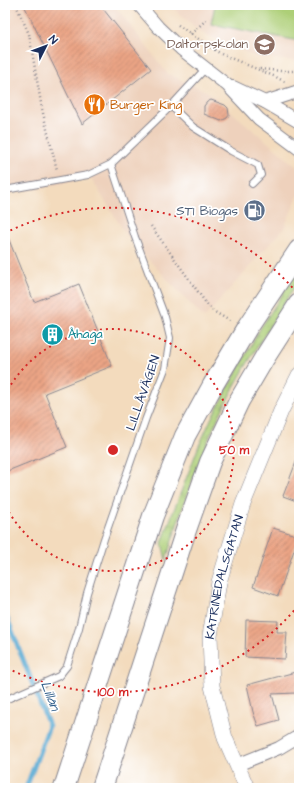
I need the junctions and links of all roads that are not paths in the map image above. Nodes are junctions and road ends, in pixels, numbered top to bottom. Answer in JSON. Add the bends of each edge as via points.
{"nodes":[{"id":1,"x":139,"y":5,"type":"edge"},
{"id":2,"x":205,"y":69,"type":"junction"},
{"id":3,"x":227,"y":84,"type":"junction"},
{"id":4,"x":294,"y":88,"type":"edge"},
{"id":5,"x":265,"y":102,"type":"junction"},
{"id":6,"x":171,"y":106,"type":"junction"},
{"id":7,"x":299,"y":122,"type":"edge"},
{"id":8,"x":299,"y":149,"type":"edge"},
{"id":9,"x":111,"y":164,"type":"junction"},
{"id":10,"x":252,"y":184,"type":"dead end"},
{"id":11,"x":5,"y":190,"type":"edge"},
{"id":12,"x":299,"y":250,"type":"edge"},
{"id":13,"x":299,"y":304,"type":"edge"},
{"id":14,"x":299,"y":375,"type":"edge"},
{"id":15,"x":5,"y":700,"type":"edge"},
{"id":16,"x":299,"y":736,"type":"edge"},
{"id":17,"x":74,"y":758,"type":"junction"},
{"id":18,"x":237,"y":765,"type":"junction"},
{"id":19,"x":246,"y":787,"type":"edge"},
{"id":20,"x":64,"y":788,"type":"edge"},
{"id":21,"x":70,"y":788,"type":"edge"},
{"id":22,"x":102,"y":788,"type":"edge"}],
"edges":[{"from":1,"to":2,"type":"street","via":[[164,33]]},
{"from":2,"to":3,"type":"street"},
{"from":2,"to":6,"type":"lane"},
{"from":3,"to":5,"type":"street"},
{"from":3,"to":8,"type":"street","via":[[259,119]]},
{"from":4,"to":5,"type":"street"},
{"from":5,"to":7,"type":"street"},
{"from":6,"to":9,"type":"lane"},
{"from":6,"to":10,"type":"lane","via":[[193,127],[231,151],[258,164],[261,175]]},
{"from":9,"to":11,"type":"lane","via":[[88,175]]},
{"from":9,"to":15,"type":"lane","name":"LILLÅVÄGEN","via":[[165,317],[170,338],[165,369],[104,539],[67,666],[59,676]]},
{"from":12,"to":17,"type":"main road","via":[[247,328],[185,436],[153,516]]},
{"from":13,"to":22,"type":"main road","via":[[240,401],[210,462]]},
{"from":14,"to":18,"type":"street","name":"KATRINEDALSGATAN","via":[[281,411],[243,504],[219,582],[210,636],[212,686],[225,738]]},
{"from":16,"to":18,"type":"street","via":[[279,748]]},
{"from":17,"to":20,"type":"main road"},
{"from":17,"to":21,"type":"main road"},
{"from":18,"to":19,"type":"street","name":"KATRINEDALSGATAN"}]}
